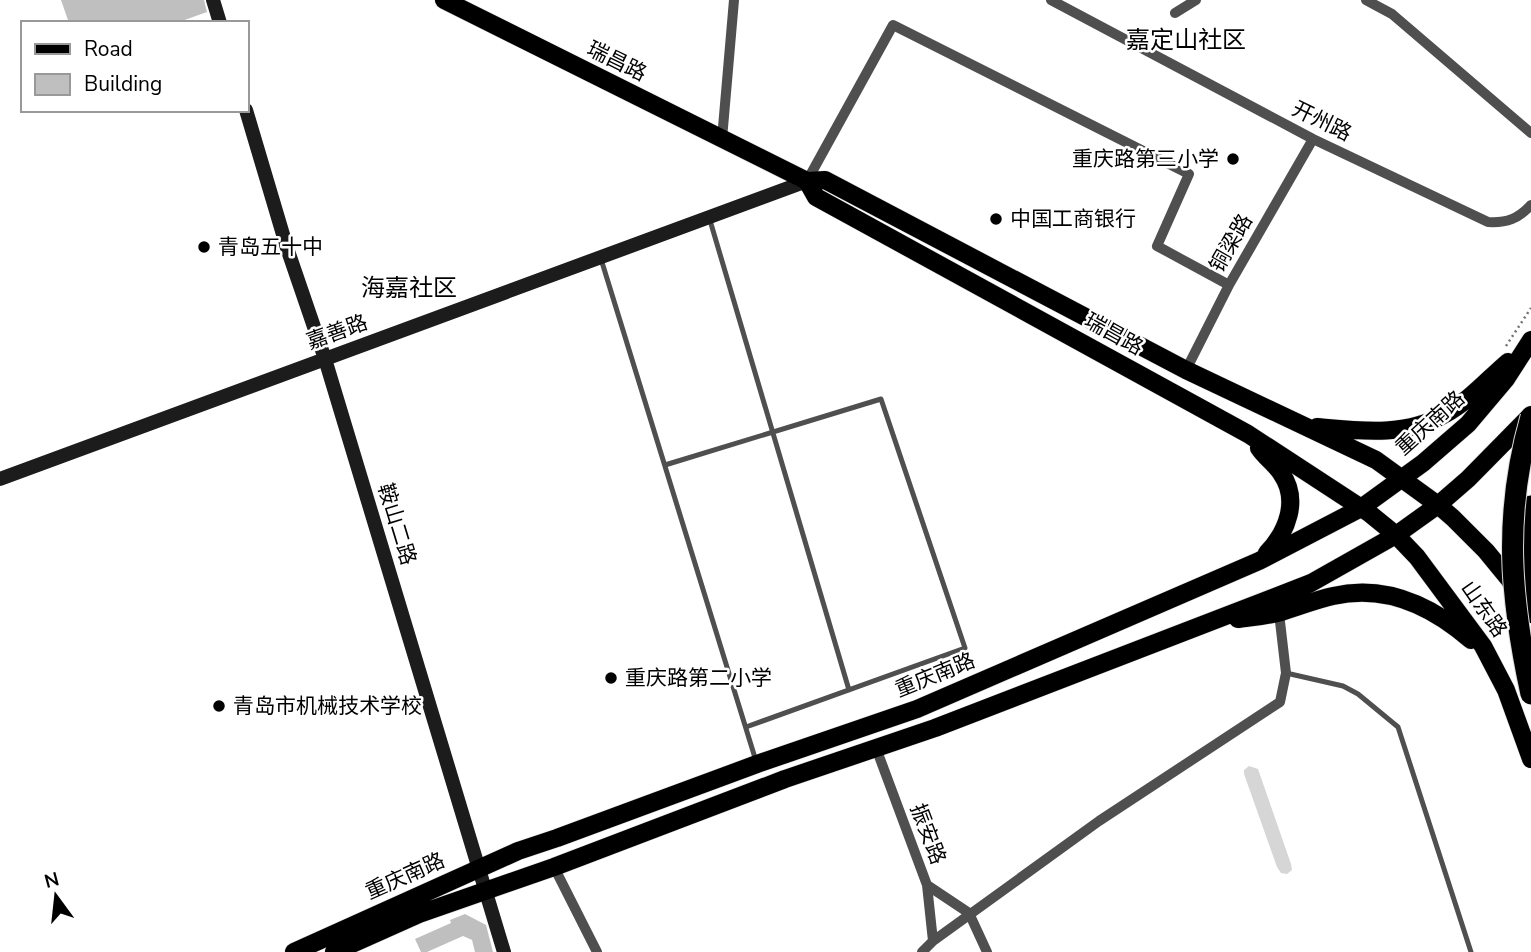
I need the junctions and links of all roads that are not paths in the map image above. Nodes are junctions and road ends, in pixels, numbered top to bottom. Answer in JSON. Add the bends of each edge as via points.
{"nodes":[{"id":1,"x":213,"y":0,"type":"edge"},
{"id":2,"x":444,"y":0,"type":"edge"},
{"id":3,"x":734,"y":0,"type":"edge"},
{"id":4,"x":1051,"y":0,"type":"edge"},
{"id":5,"x":1196,"y":0,"type":"edge"},
{"id":6,"x":1366,"y":0,"type":"edge"},
{"id":7,"x":1175,"y":13,"type":"dead end"},
{"id":8,"x":219,"y":21,"type":"edge"},
{"id":9,"x":247,"y":112,"type":"edge"},
{"id":10,"x":1531,"y":133,"type":"edge"},
{"id":11,"x":722,"y":139,"type":"junction"},
{"id":12,"x":1313,"y":139,"type":"junction"},
{"id":13,"x":807,"y":181,"type":"junction"},
{"id":14,"x":1531,"y":205,"type":"edge"},
{"id":15,"x":709,"y":217,"type":"junction"},
{"id":16,"x":601,"y":257,"type":"junction"},
{"id":17,"x":1229,"y":285,"type":"junction"},
{"id":18,"x":1530,"y":341,"type":"edge"},
{"id":19,"x":326,"y":359,"type":"junction"},
{"id":20,"x":1186,"y":370,"type":"junction"},
{"id":21,"x":1531,"y":416,"type":"edge"},
{"id":22,"x":1307,"y":426,"type":"junction"},
{"id":23,"x":773,"y":432,"type":"junction"},
{"id":24,"x":1248,"y":434,"type":"junction"},
{"id":25,"x":1531,"y":450,"type":"edge"},
{"id":26,"x":665,"y":465,"type":"junction"},
{"id":27,"x":0,"y":479,"type":"edge"},
{"id":28,"x":1402,"y":479,"type":"junction"},
{"id":29,"x":1438,"y":505,"type":"junction"},
{"id":30,"x":1531,"y":506,"type":"edge"},
{"id":31,"x":1361,"y":508,"type":"junction"},
{"id":32,"x":1396,"y":535,"type":"junction"},
{"id":33,"x":1259,"y":561,"type":"junction"},
{"id":34,"x":1531,"y":587,"type":"edge"},
{"id":35,"x":1531,"y":598,"type":"edge"},
{"id":36,"x":1279,"y":613,"type":"junction"},
{"id":37,"x":1531,"y":614,"type":"edge"},
{"id":38,"x":1204,"y":625,"type":"junction"},
{"id":39,"x":1490,"y":657,"type":"junction"},
{"id":40,"x":1286,"y":673,"type":"junction"},
{"id":41,"x":849,"y":690,"type":"junction"},
{"id":42,"x":1531,"y":694,"type":"edge"},
{"id":43,"x":746,"y":727,"type":"junction"},
{"id":44,"x":876,"y":748,"type":"junction"},
{"id":45,"x":1531,"y":759,"type":"edge"},
{"id":46,"x":757,"y":764,"type":"junction"},
{"id":47,"x":554,"y":867,"type":"junction"},
{"id":48,"x":478,"y":868,"type":"junction"},
{"id":49,"x":927,"y":885,"type":"junction"},
{"id":50,"x":485,"y":891,"type":"junction"},
{"id":51,"x":969,"y":913,"type":"junction"},
{"id":52,"x":933,"y":941,"type":"junction"},
{"id":53,"x":294,"y":952,"type":"edge"},
{"id":54,"x":334,"y":952,"type":"edge"},
{"id":55,"x":504,"y":952,"type":"edge"},
{"id":56,"x":597,"y":952,"type":"edge"},
{"id":57,"x":922,"y":952,"type":"edge"},
{"id":58,"x":986,"y":952,"type":"edge"},
{"id":59,"x":1471,"y":952,"type":"edge"}],
"edges":[{"from":1,"to":8,"type":"street"},
{"from":2,"to":11,"type":"main road","name":"瑞昌路"},
{"from":3,"to":11,"type":"street"},
{"from":4,"to":12,"type":"street","name":"开州路"},
{"from":5,"to":7,"type":"street"},
{"from":6,"to":10,"type":"street","via":[[1392,14]]},
{"from":9,"to":19,"type":"street","name":"鞍山二路"},
{"from":11,"to":13,"type":"main road","name":"瑞昌路"},
{"from":12,"to":14,"type":"street","name":"开州路","via":[[1488,222],[1511,221]]},
{"from":12,"to":17,"type":"street","name":"铜梁路"},
{"from":13,"to":15,"type":"street","name":"嘉善路"},
{"from":13,"to":17,"type":"street","via":[[893,24],[1189,174],[1157,246]]},
{"from":13,"to":20,"type":"main road","name":"瑞昌路","via":[[825,180]]},
{"from":13,"to":24,"type":"main road","name":"瑞昌路","via":[[816,197]]},
{"from":15,"to":16,"type":"street","name":"嘉善路"},
{"from":15,"to":23,"type":"lane"},
{"from":16,"to":19,"type":"street","name":"嘉善路"},
{"from":16,"to":26,"type":"lane"},
{"from":17,"to":20,"type":"street","name":"铜梁路"},
{"from":18,"to":22,"type":"main road","via":[[1462,403],[1429,422],[1384,431]]},
{"from":18,"to":28,"type":"main road","name":"重庆南路","via":[[1506,379],[1468,424]]},
{"from":19,"to":27,"type":"street","name":"嘉善路"},
{"from":19,"to":48,"type":"street","name":"鞍山二路"},
{"from":20,"to":22,"type":"main road","name":"瑞昌路"},
{"from":21,"to":29,"type":"main road","name":"重庆南路"},
{"from":21,"to":42,"type":"highway","bridge":true,"via":[[1513,511],[1512,572]]},
{"from":22,"to":28,"type":"main road","name":"瑞昌路","via":[[1376,460]]},
{"from":23,"to":26,"type":"lane"},
{"from":23,"to":41,"type":"lane"},
{"from":23,"to":41,"type":"lane","via":[[881,399],[965,648]]},
{"from":24,"to":31,"type":"main road","name":"瑞昌路"},
{"from":24,"to":33,"type":"main road","via":[[1281,474],[1289,494],[1287,524]]},
{"from":25,"to":35,"type":"main road","via":[[1523,482],[1521,522]]},
{"from":26,"to":43,"type":"lane"},
{"from":28,"to":29,"type":"main road","name":"山东路"},
{"from":28,"to":31,"type":"main road","name":"重庆南路"},
{"from":29,"to":32,"type":"main road","name":"重庆南路"},
{"from":29,"to":37,"type":"main road","name":"山东路","via":[[1486,551]]},
{"from":30,"to":34,"type":"highway"},
{"from":31,"to":32,"type":"main road","name":"瑞昌路"},
{"from":31,"to":33,"type":"main road","name":"重庆南路"},
{"from":32,"to":38,"type":"main road","name":"重庆南路","via":[[1311,583]]},
{"from":32,"to":39,"type":"main road","name":"山东路","via":[[1449,598]]},
{"from":33,"to":46,"type":"main road","name":"重庆南路","via":[[917,709]]},
{"from":36,"to":38,"type":"main road"},
{"from":36,"to":39,"type":"main road","via":[[1355,593],[1403,598],[1445,618]]},
{"from":36,"to":40,"type":"street"},
{"from":38,"to":44,"type":"main road","name":"重庆南路"},
{"from":39,"to":45,"type":"main road","name":"山东路"},
{"from":40,"to":51,"type":"street","via":[[1280,702],[1098,821]]},
{"from":40,"to":59,"type":"lane","via":[[1343,686],[1398,727]]},
{"from":41,"to":43,"type":"lane"},
{"from":43,"to":46,"type":"lane"},
{"from":44,"to":47,"type":"main road","name":"重庆南路"},
{"from":44,"to":49,"type":"street","name":"振安路"},
{"from":46,"to":48,"type":"main road","name":"重庆南路"},
{"from":47,"to":50,"type":"main road","name":"重庆南路"},
{"from":47,"to":56,"type":"street"},
{"from":48,"to":50,"type":"street","name":"鞍山二路"},
{"from":48,"to":53,"type":"main road","name":"重庆南路"},
{"from":49,"to":51,"type":"street","name":"振安路"},
{"from":49,"to":52,"type":"street"},
{"from":50,"to":54,"type":"main road","name":"重庆南路"},
{"from":50,"to":55,"type":"street","name":"鞍山二路"},
{"from":51,"to":52,"type":"street"},
{"from":51,"to":58,"type":"street"},
{"from":52,"to":57,"type":"street"}]}
